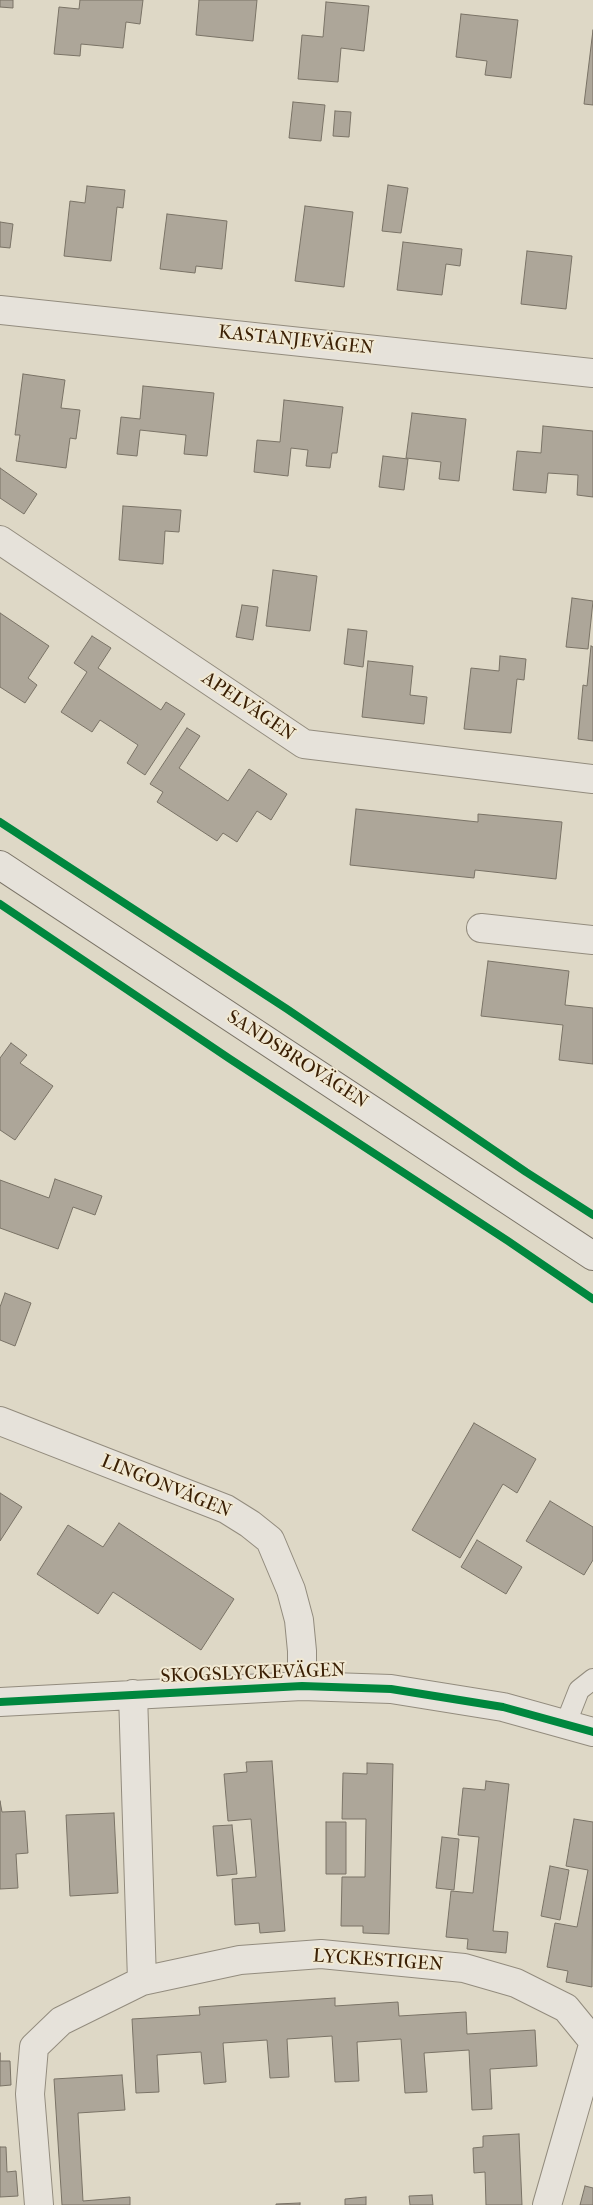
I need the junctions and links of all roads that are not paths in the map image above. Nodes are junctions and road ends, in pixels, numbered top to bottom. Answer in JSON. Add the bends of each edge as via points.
{"nodes":[{"id":1,"x":0,"y":310,"type":"edge"},
{"id":2,"x":593,"y":373,"type":"edge"},
{"id":3,"x":0,"y":540,"type":"edge"},
{"id":4,"x":593,"y":779,"type":"edge"},
{"id":5,"x":0,"y":865,"type":"edge"},
{"id":6,"x":481,"y":928,"type":"dead end"},
{"id":7,"x":593,"y":940,"type":"edge"},
{"id":8,"x":593,"y":1256,"type":"edge"},
{"id":9,"x":0,"y":1421,"type":"edge"},
{"id":10,"x":593,"y":1679,"type":"edge"},
{"id":11,"x":302,"y":1686,"type":"junction"},
{"id":12,"x":134,"y":1694,"type":"junction"},
{"id":13,"x":0,"y":1702,"type":"edge"},
{"id":14,"x":566,"y":1723,"type":"junction"},
{"id":15,"x":593,"y":1732,"type":"edge"},
{"id":16,"x":142,"y":1980,"type":"junction"},
{"id":17,"x":593,"y":2040,"type":"edge"},
{"id":18,"x":593,"y":2044,"type":"edge"},
{"id":19,"x":39,"y":2205,"type":"edge"},
{"id":20,"x":547,"y":2205,"type":"edge"}],
"edges":[{"from":1,"to":2,"type":"street","name":"KASTANJEVÄGEN"},
{"from":3,"to":4,"type":"street","name":"APELVÄGEN","via":[[304,744]]},
{"from":5,"to":8,"type":"street","name":"SANDSBROVÄGEN"},
{"from":6,"to":7,"type":"street"},
{"from":9,"to":11,"type":"street","name":"LINGONVÄGEN","via":[[226,1509],[270,1540],[291,1590],[299,1620]]},
{"from":10,"to":14,"type":"lane","via":[[578,1690]]},
{"from":11,"to":12,"type":"street","name":"SKOGSLYCKEVÄGEN"},
{"from":11,"to":14,"type":"street","name":"SKOGSLYCKEVÄGEN","via":[[410,1691],[503,1707]]},
{"from":12,"to":13,"type":"street","name":"SKOGSLYCKEVÄGEN"},
{"from":12,"to":16,"type":"street"},
{"from":14,"to":15,"type":"street","name":"SKOGSLYCKEVÄGEN"},
{"from":16,"to":17,"type":"street","name":"LYCKESTIGEN","via":[[240,1960],[320,1954],[464,1968],[516,1984],[566,2008]]},
{"from":16,"to":19,"type":"street","name":"LYCKESTIGEN","via":[[61,2021],[34,2047],[30,2094]]},
{"from":18,"to":20,"type":"street"}]}
